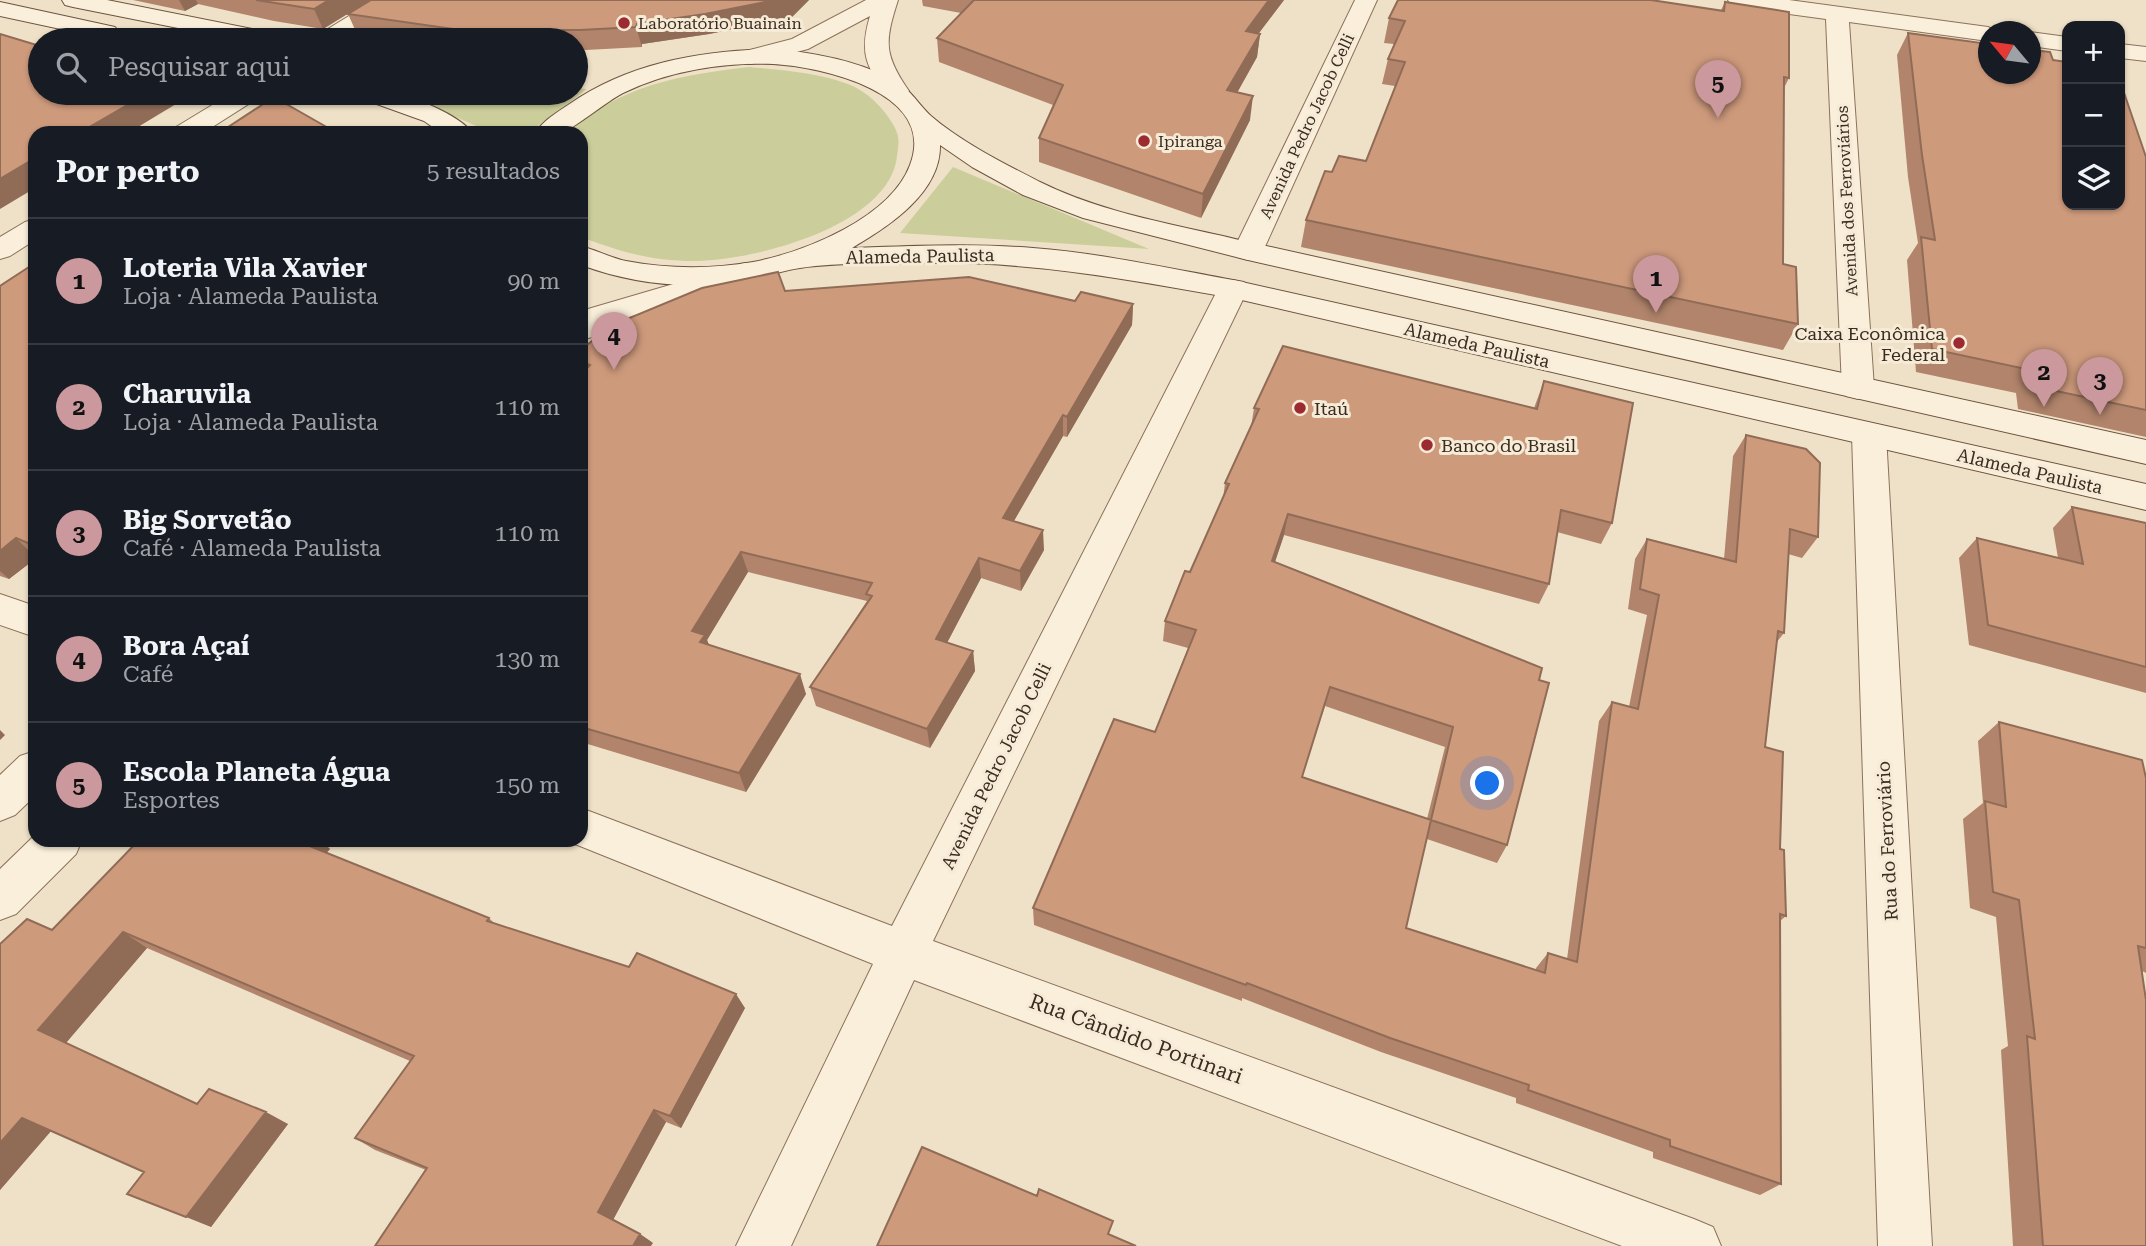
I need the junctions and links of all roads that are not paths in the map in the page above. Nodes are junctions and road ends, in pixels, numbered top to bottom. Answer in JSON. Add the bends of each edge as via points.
{"nodes":[{"id":1,"x":73,"y":0,"type":"edge"},
{"id":2,"x":391,"y":0,"type":"edge"},
{"id":3,"x":885,"y":0,"type":"edge"},
{"id":4,"x":1366,"y":0,"type":"edge"},
{"id":5,"x":1739,"y":0,"type":"edge"},
{"id":6,"x":0,"y":9,"type":"edge"},
{"id":7,"x":1837,"y":13,"type":"junction"},
{"id":8,"x":89,"y":28,"type":"edge"},
{"id":9,"x":212,"y":28,"type":"edge"},
{"id":10,"x":346,"y":28,"type":"edge"},
{"id":11,"x":1978,"y":32,"type":"edge"},
{"id":12,"x":2041,"y":40,"type":"edge"},
{"id":13,"x":2062,"y":43,"type":"edge"},
{"id":14,"x":2125,"y":52,"type":"edge"},
{"id":15,"x":2146,"y":54,"type":"edge"},
{"id":16,"x":751,"y":57,"type":"junction"},
{"id":17,"x":656,"y":72,"type":"junction"},
{"id":18,"x":589,"y":74,"type":"dead end"},
{"id":19,"x":896,"y":92,"type":"junction"},
{"id":20,"x":588,"y":102,"type":"edge"},
{"id":21,"x":230,"y":105,"type":"edge"},
{"id":22,"x":402,"y":105,"type":"edge"},
{"id":23,"x":582,"y":105,"type":"edge"},
{"id":24,"x":922,"y":121,"type":"junction"},
{"id":25,"x":196,"y":126,"type":"edge"},
{"id":26,"x":448,"y":126,"type":"edge"},
{"id":27,"x":556,"y":126,"type":"edge"},
{"id":28,"x":28,"y":232,"type":"edge"},
{"id":29,"x":0,"y":250,"type":"edge"},
{"id":30,"x":1248,"y":251,"type":"junction"},
{"id":31,"x":588,"y":257,"type":"edge"},
{"id":32,"x":801,"y":259,"type":"junction"},
{"id":33,"x":745,"y":272,"type":"junction"},
{"id":34,"x":1233,"y":289,"type":"junction"},
{"id":35,"x":588,"y":325,"type":"edge"},
{"id":36,"x":1858,"y":388,"type":"junction"},
{"id":37,"x":1869,"y":435,"type":"junction"},
{"id":38,"x":2146,"y":452,"type":"edge"},
{"id":39,"x":2146,"y":497,"type":"edge"},
{"id":40,"x":0,"y":609,"type":"edge"},
{"id":41,"x":28,"y":619,"type":"edge"},
{"id":42,"x":28,"y":776,"type":"edge"},
{"id":43,"x":0,"y":802,"type":"edge"},
{"id":44,"x":588,"y":831,"type":"edge"},
{"id":45,"x":53,"y":847,"type":"edge"},
{"id":46,"x":0,"y":899,"type":"edge"},
{"id":47,"x":903,"y":953,"type":"junction"},
{"id":48,"x":763,"y":1246,"type":"edge"},
{"id":49,"x":1694,"y":1246,"type":"edge"},
{"id":50,"x":1905,"y":1246,"type":"edge"}],
"edges":[{"from":1,"to":9,"type":"street"},
{"from":2,"to":10,"type":"street"},
{"from":3,"to":16,"type":"street","via":[[800,44]]},
{"from":3,"to":19,"type":"street","via":[[873,43],[880,70]]},
{"from":4,"to":30,"type":"street","name":"Avenida Pedro Jacob Celli"},
{"from":5,"to":7,"type":"street"},
{"from":6,"to":8,"type":"street"},
{"from":7,"to":11,"type":"street"},
{"from":7,"to":36,"type":"street","name":"Avenida dos Ferroviários"},
{"from":12,"to":13,"type":"street"},
{"from":14,"to":15,"type":"street"},
{"from":16,"to":17,"type":"street","via":[[703,61]]},
{"from":16,"to":19,"type":"street","via":[[807,60],[857,71]]},
{"from":17,"to":18,"type":"street"},
{"from":17,"to":20,"type":"street"},
{"from":19,"to":24,"type":"street"},
{"from":21,"to":25,"type":"street"},
{"from":22,"to":26,"type":"street"},
{"from":23,"to":27,"type":"street"},
{"from":24,"to":30,"type":"street","via":[[1033,189],[1093,212]]},
{"from":24,"to":32,"type":"street","via":[[928,149],[918,180],[893,210],[853,237]]},
{"from":28,"to":29,"type":"street"},
{"from":30,"to":36,"type":"street"},
{"from":31,"to":33,"type":"street","via":[[637,272],[690,276]]},
{"from":32,"to":33,"type":"street"},
{"from":32,"to":34,"type":"street","name":"Alameda Paulista","via":[[1006,255],[1095,264]]},
{"from":33,"to":35,"type":"street","via":[[599,316]]},
{"from":34,"to":37,"type":"street","name":"Alameda Paulista"},
{"from":34,"to":47,"type":"street","name":"Avenida Pedro Jacob Celli"},
{"from":36,"to":38,"type":"street"},
{"from":37,"to":39,"type":"street","name":"Alameda Paulista"},
{"from":37,"to":50,"type":"street","name":"Rua do Ferroviário"},
{"from":40,"to":41,"type":"street"},
{"from":42,"to":43,"type":"street"},
{"from":44,"to":47,"type":"street","name":"Rua Cândido Portinari"},
{"from":45,"to":46,"type":"street"},
{"from":47,"to":48,"type":"street","name":"Avenida Pedro Jacob Celli"},
{"from":47,"to":49,"type":"street","name":"Rua Cândido Portinari"}]}
